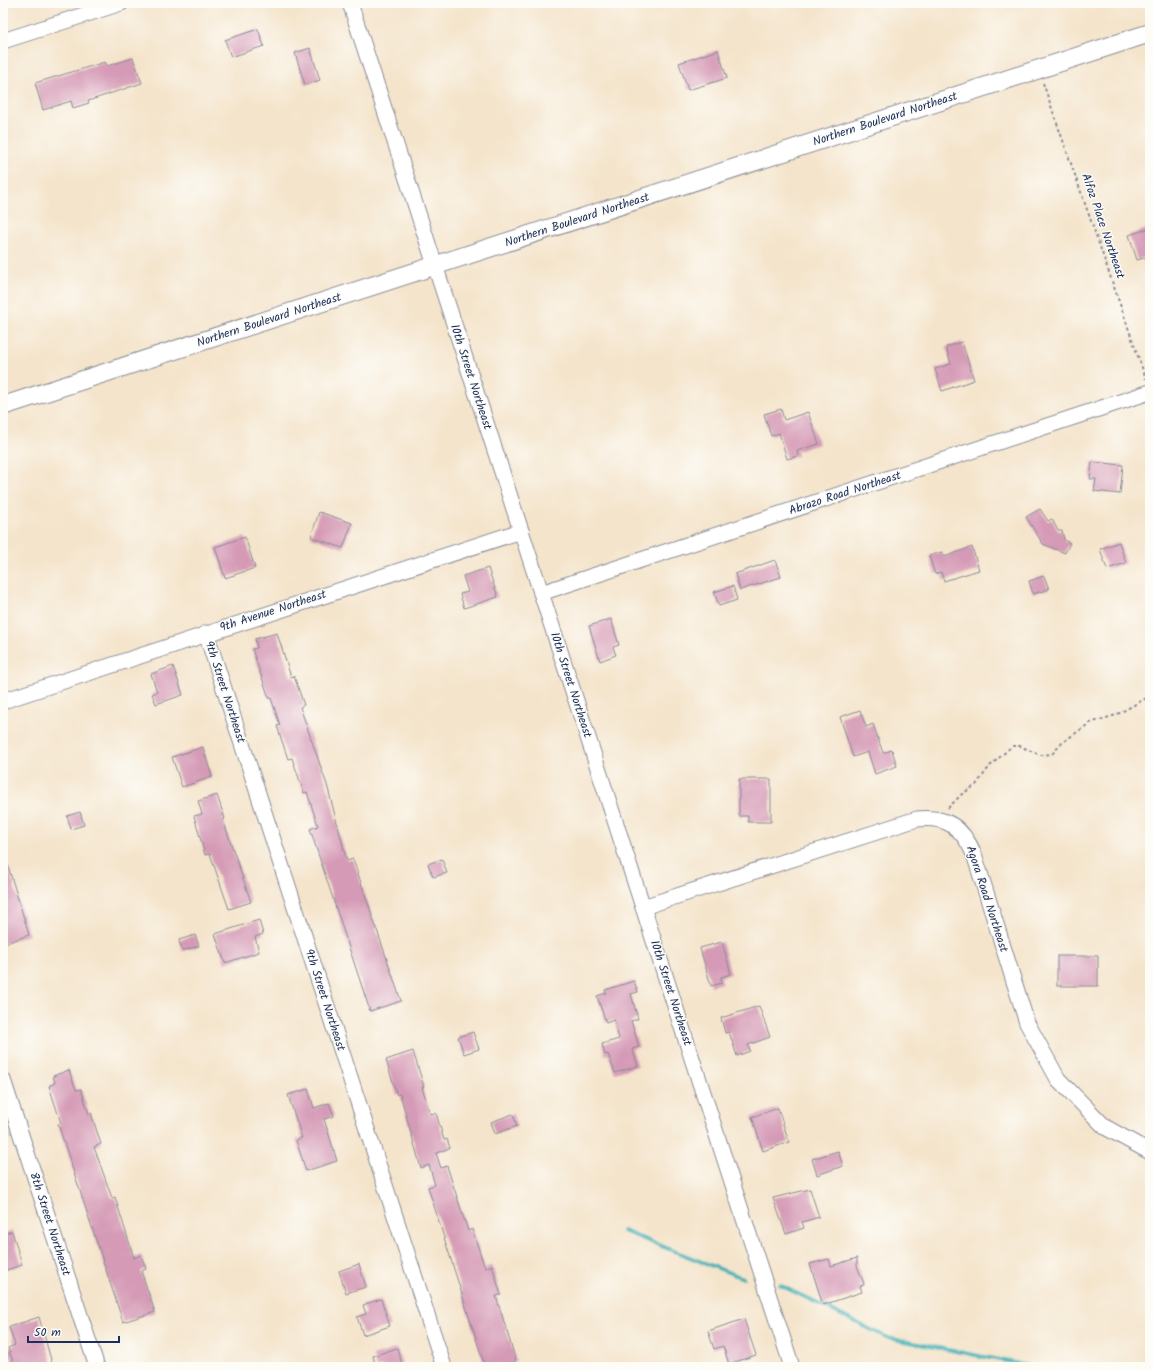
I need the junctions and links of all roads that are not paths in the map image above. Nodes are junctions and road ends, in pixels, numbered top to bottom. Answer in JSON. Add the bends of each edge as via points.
{"nodes":[{"id":1,"x":120,"y":3,"type":"edge"},
{"id":2,"x":350,"y":3,"type":"edge"},
{"id":3,"x":1150,"y":33,"type":"edge"},
{"id":4,"x":3,"y":41,"type":"edge"},
{"id":5,"x":435,"y":266,"type":"junction"},
{"id":6,"x":1149,"y":387,"type":"edge"},
{"id":7,"x":3,"y":406,"type":"edge"},
{"id":8,"x":521,"y":531,"type":"junction"},
{"id":9,"x":541,"y":593,"type":"junction"},
{"id":10,"x":206,"y":633,"type":"junction"},
{"id":11,"x":3,"y":701,"type":"edge"},
{"id":12,"x":643,"y":907,"type":"junction"},
{"id":13,"x":3,"y":1080,"type":"edge"},
{"id":14,"x":1150,"y":1152,"type":"edge"},
{"id":15,"x":97,"y":1367,"type":"edge"},
{"id":16,"x":444,"y":1367,"type":"edge"},
{"id":17,"x":792,"y":1367,"type":"edge"}],
"edges":[{"from":1,"to":4,"type":"street"},
{"from":2,"to":5,"type":"street","name":"10th Street Northeast"},
{"from":3,"to":5,"type":"main road","name":"Northern Boulevard Northeast"},
{"from":5,"to":7,"type":"main road","name":"Northern Boulevard Northeast"},
{"from":5,"to":8,"type":"street","name":"10th Street Northeast"},
{"from":6,"to":9,"type":"street","name":"Abrazo Road Northeast"},
{"from":8,"to":9,"type":"street","name":"10th Street Northeast"},
{"from":8,"to":10,"type":"street","name":"9th Avenue Northeast"},
{"from":9,"to":12,"type":"street","name":"10th Street Northeast"},
{"from":10,"to":11,"type":"street","name":"9th Avenue Northeast"},
{"from":10,"to":16,"type":"street","name":"9th Street Northeast"},
{"from":12,"to":14,"type":"street","name":"Agora Road Northeast","via":[[917,819],[941,819],[961,832],[974,854],[1027,1023],[1058,1079],[1105,1127]]},
{"from":12,"to":17,"type":"street","name":"10th Street Northeast"},
{"from":13,"to":15,"type":"street","name":"8th Street Northeast"}]}
